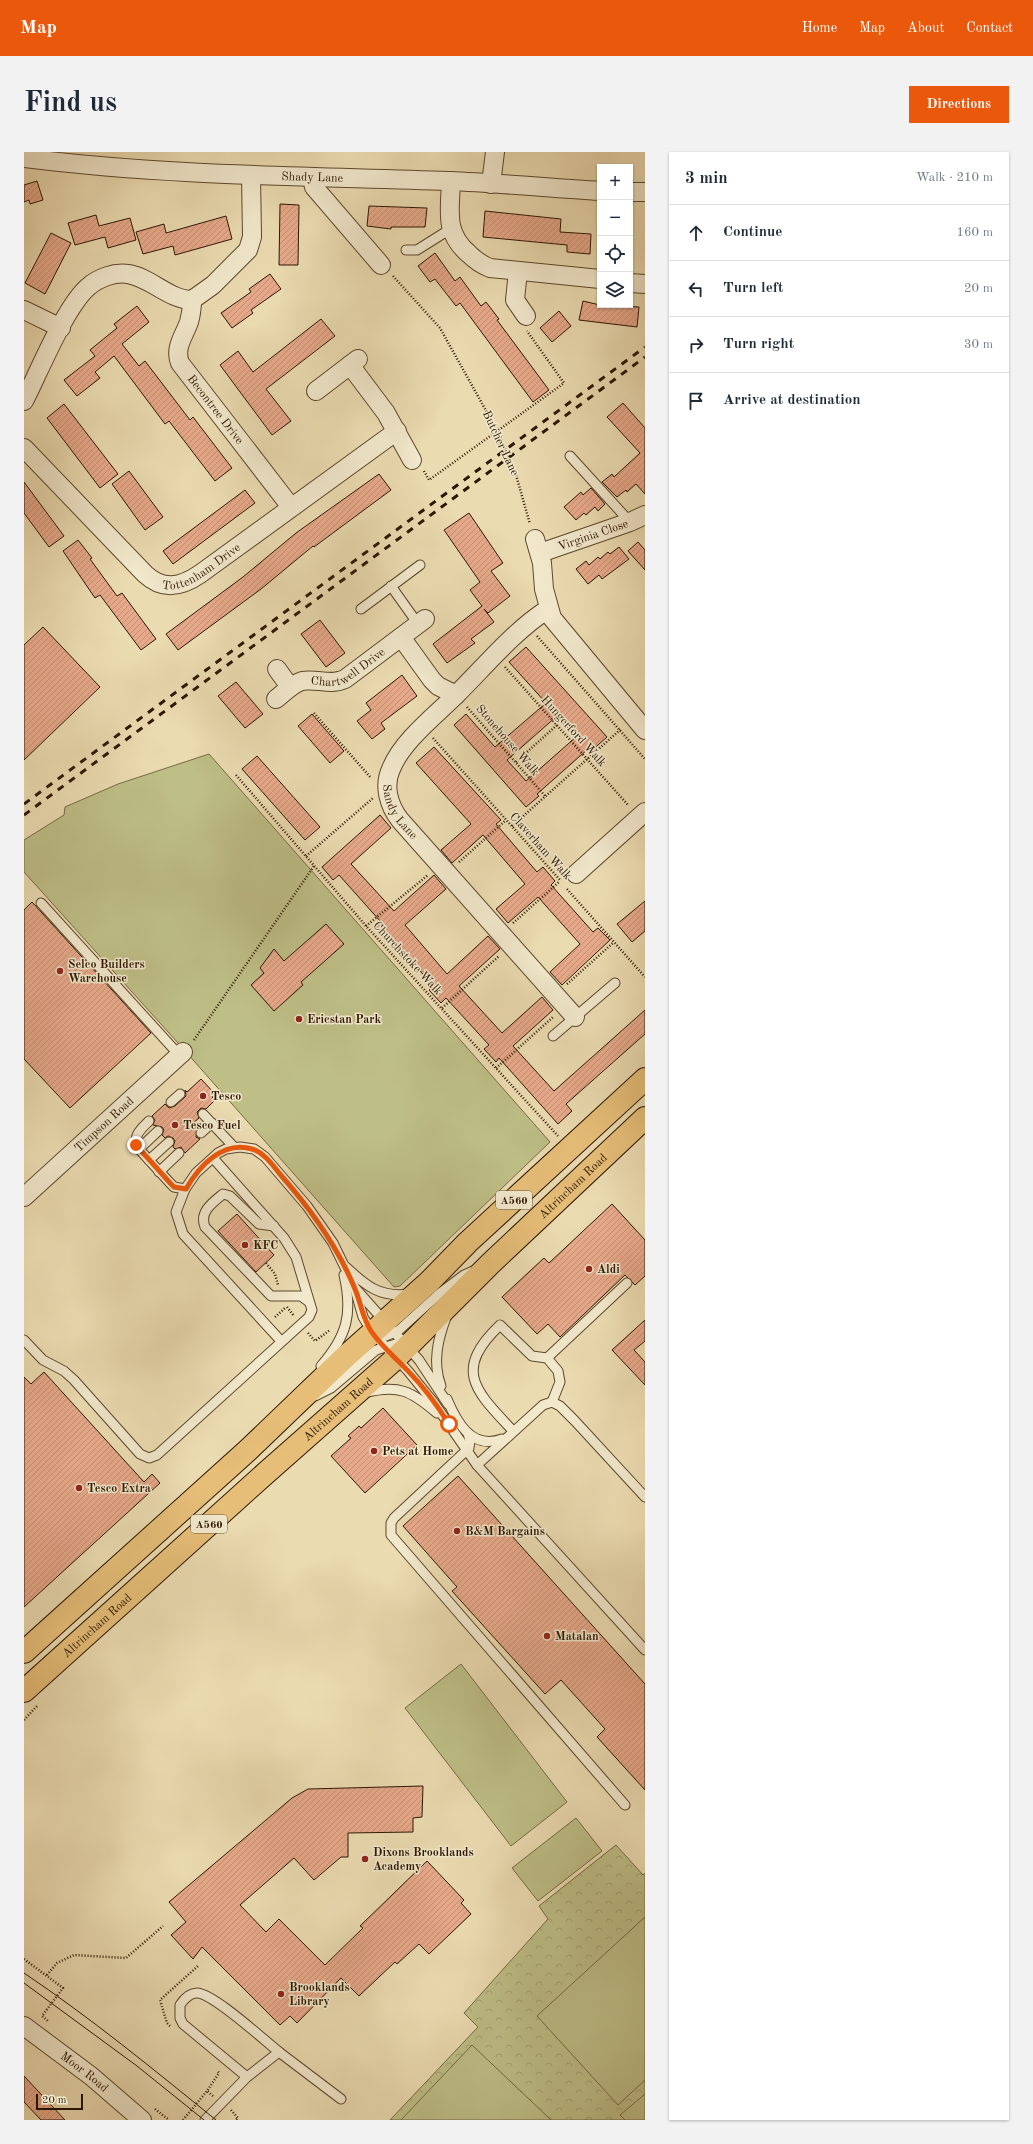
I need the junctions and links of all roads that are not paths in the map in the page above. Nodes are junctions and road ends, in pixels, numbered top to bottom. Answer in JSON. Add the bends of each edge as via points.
{"nodes":[{"id":1,"x":495,"y":152,"type":"edge"},
{"id":2,"x":24,"y":158,"type":"edge"},
{"id":3,"x":98,"y":160,"type":"edge"},
{"id":4,"x":251,"y":175,"type":"junction"},
{"id":5,"x":312,"y":177,"type":"junction"},
{"id":6,"x":451,"y":181,"type":"junction"},
{"id":7,"x":491,"y":184,"type":"junction"},
{"id":8,"x":597,"y":191,"type":"edge"},
{"id":9,"x":633,"y":192,"type":"edge"},
{"id":10,"x":645,"y":192,"type":"edge"},
{"id":11,"x":452,"y":228,"type":"junction"},
{"id":12,"x":406,"y":250,"type":"dead end"},
{"id":13,"x":381,"y":265,"type":"road end"},
{"id":14,"x":518,"y":270,"type":"junction"},
{"id":15,"x":597,"y":279,"type":"edge"},
{"id":16,"x":633,"y":283,"type":"edge"},
{"id":17,"x":645,"y":284,"type":"edge"},
{"id":18,"x":192,"y":300,"type":"junction"},
{"id":19,"x":24,"y":310,"type":"edge"},
{"id":20,"x":526,"y":316,"type":"road end"},
{"id":21,"x":61,"y":328,"type":"junction"},
{"id":22,"x":316,"y":391,"type":"dead end"},
{"id":23,"x":24,"y":401,"type":"edge"},
{"id":24,"x":397,"y":431,"type":"junction"},
{"id":25,"x":24,"y":448,"type":"edge"},
{"id":26,"x":570,"y":456,"type":"dead end"},
{"id":27,"x":412,"y":460,"type":"road end"},
{"id":28,"x":291,"y":508,"type":"junction"},
{"id":29,"x":638,"y":518,"type":"edge"},
{"id":30,"x":420,"y":566,"type":"dead end"},
{"id":31,"x":392,"y":586,"type":"junction"},
{"id":32,"x":361,"y":609,"type":"dead end"},
{"id":33,"x":548,"y":609,"type":"junction"},
{"id":34,"x":422,"y":622,"type":"joint"},
{"id":35,"x":401,"y":637,"type":"junction"},
{"id":36,"x":274,"y":665,"type":"dead end"},
{"id":37,"x":290,"y":687,"type":"junction"},
{"id":38,"x":456,"y":695,"type":"junction"},
{"id":39,"x":276,"y":699,"type":"dead end"},
{"id":40,"x":640,"y":723,"type":"edge"},
{"id":41,"x":642,"y":815,"type":"edge"},
{"id":42,"x":568,"y":877,"type":"road end"},
{"id":43,"x":41,"y":903,"type":"dead end"},
{"id":44,"x":614,"y":983,"type":"dead end"},
{"id":45,"x":565,"y":1006,"type":"junction"},
{"id":46,"x":553,"y":1036,"type":"dead end"},
{"id":47,"x":182,"y":1054,"type":"joint"},
{"id":48,"x":645,"y":1079,"type":"edge"},
{"id":49,"x":180,"y":1094,"type":"dead end"},
{"id":50,"x":171,"y":1102,"type":"dead end"},
{"id":51,"x":204,"y":1114,"type":"dead end"},
{"id":52,"x":645,"y":1118,"type":"edge"},
{"id":53,"x":149,"y":1121,"type":"dead end"},
{"id":54,"x":212,"y":1123,"type":"junction"},
{"id":55,"x":158,"y":1131,"type":"dead end"},
{"id":56,"x":201,"y":1133,"type":"dead end"},
{"id":57,"x":169,"y":1142,"type":"dead end"},
{"id":58,"x":234,"y":1147,"type":"junction"},
{"id":59,"x":139,"y":1149,"type":"junction"},
{"id":60,"x":179,"y":1153,"type":"dead end"},
{"id":61,"x":213,"y":1158,"type":"junction"},
{"id":62,"x":149,"y":1160,"type":"junction"},
{"id":63,"x":159,"y":1172,"type":"junction"},
{"id":64,"x":186,"y":1189,"type":"junction"},
{"id":65,"x":24,"y":1197,"type":"edge"},
{"id":66,"x":274,"y":1226,"type":"junction"},
{"id":67,"x":341,"y":1261,"type":"junction"},
{"id":68,"x":491,"y":1263,"type":"junction"},
{"id":69,"x":627,"y":1283,"type":"dead end"},
{"id":70,"x":355,"y":1288,"type":"junction"},
{"id":71,"x":415,"y":1294,"type":"junction"},
{"id":72,"x":308,"y":1301,"type":"junction"},
{"id":73,"x":452,"y":1304,"type":"junction"},
{"id":74,"x":24,"y":1340,"type":"edge"},
{"id":75,"x":390,"y":1340,"type":"junction"},
{"id":76,"x":281,"y":1341,"type":"junction"},
{"id":77,"x":547,"y":1358,"type":"junction"},
{"id":78,"x":354,"y":1396,"type":"junction"},
{"id":79,"x":552,"y":1402,"type":"junction"},
{"id":80,"x":448,"y":1404,"type":"junction"},
{"id":81,"x":291,"y":1408,"type":"junction"},
{"id":82,"x":449,"y":1424,"type":"junction"},
{"id":83,"x":513,"y":1431,"type":"junction"},
{"id":84,"x":468,"y":1433,"type":"junction"},
{"id":85,"x":506,"y":1438,"type":"junction"},
{"id":86,"x":466,"y":1450,"type":"junction"},
{"id":87,"x":477,"y":1465,"type":"junction"},
{"id":88,"x":645,"y":1497,"type":"edge"},
{"id":89,"x":645,"y":1650,"type":"edge"},
{"id":90,"x":24,"y":1652,"type":"edge"},
{"id":91,"x":24,"y":1692,"type":"edge"},
{"id":92,"x":625,"y":1805,"type":"dead end"},
{"id":93,"x":24,"y":2026,"type":"edge"},
{"id":94,"x":279,"y":2052,"type":"junction"},
{"id":95,"x":247,"y":2077,"type":"junction"},
{"id":96,"x":341,"y":2099,"type":"dead end"},
{"id":97,"x":147,"y":2113,"type":"edge"},
{"id":98,"x":205,"y":2120,"type":"edge"}],
"edges":[{"from":1,"to":7,"type":"street"},
{"from":2,"to":3,"type":"street","name":"Shady Lane"},
{"from":3,"to":4,"type":"street","name":"Shady Lane"},
{"from":4,"to":5,"type":"street","name":"Shady Lane"},
{"from":4,"to":18,"type":"street","via":[[252,236],[248,250],[213,285]]},
{"from":5,"to":6,"type":"street","name":"Shady Lane"},
{"from":5,"to":13,"type":"street","via":[[314,187]]},
{"from":6,"to":7,"type":"street","name":"Shady Lane"},
{"from":6,"to":11,"type":"street"},
{"from":7,"to":8,"type":"street","name":"Shady Lane"},
{"from":9,"to":10,"type":"street"},
{"from":11,"to":12,"type":"lane","via":[[417,250]]},
{"from":11,"to":14,"type":"street","via":[[457,244],[480,264],[490,268]]},
{"from":14,"to":15,"type":"street"},
{"from":14,"to":20,"type":"street","via":[[515,300]]},
{"from":16,"to":17,"type":"street"},
{"from":18,"to":21,"type":"street","via":[[130,274],[115,274],[100,278],[87,288]]},
{"from":18,"to":28,"type":"street","name":"Becontree Drive","via":[[188,322],[179,346],[180,363]]},
{"from":19,"to":21,"type":"street"},
{"from":21,"to":23,"type":"street"},
{"from":22,"to":24,"type":"street","via":[[354,362]]},
{"from":24,"to":27,"type":"street"},
{"from":24,"to":28,"type":"street","name":"Tottenham Drive"},
{"from":25,"to":28,"type":"street","name":"Tottenham Drive","via":[[145,574],[165,586],[179,586],[192,580]]},
{"from":26,"to":29,"type":"lane"},
{"from":29,"to":33,"type":"street","name":"Virginia Close","via":[[537,546]]},
{"from":30,"to":31,"type":"lane"},
{"from":31,"to":32,"type":"lane"},
{"from":31,"to":34,"type":"lane"},
{"from":33,"to":38,"type":"street","name":"Sandy Lane","via":[[526,625]]},
{"from":33,"to":40,"type":"street","via":[[564,635]]},
{"from":34,"to":35,"type":"street","name":"Chartwell Drive"},
{"from":35,"to":37,"type":"street","name":"Chartwell Drive","via":[[338,682],[303,681]]},
{"from":35,"to":38,"type":"street","via":[[432,680]]},
{"from":36,"to":37,"type":"street"},
{"from":37,"to":39,"type":"street","name":"Chartwell Drive"},
{"from":38,"to":45,"type":"street","name":"Sandy Lane","via":[[423,727],[389,772],[387,785],[393,810]]},
{"from":41,"to":42,"type":"street"},
{"from":43,"to":47,"type":"lane"},
{"from":44,"to":45,"type":"lane"},
{"from":45,"to":46,"type":"lane"},
{"from":47,"to":65,"type":"street","name":"Timpson Road"},
{"from":48,"to":71,"type":"highway","name":"Altrincham Road","number":"A560"},
{"from":49,"to":50,"type":"lane"},
{"from":51,"to":54,"type":"lane"},
{"from":52,"to":68,"type":"highway","name":"Altrincham Road","number":"A560"},
{"from":53,"to":59,"type":"lane","via":[[137,1134],[135,1142]]},
{"from":54,"to":56,"type":"lane"},
{"from":54,"to":58,"type":"lane"},
{"from":55,"to":59,"type":"lane"},
{"from":57,"to":62,"type":"lane"},
{"from":58,"to":61,"type":"lane"},
{"from":58,"to":67,"type":"lane","via":[[254,1149],[265,1157],[316,1218],[333,1243]]},
{"from":59,"to":62,"type":"lane"},
{"from":60,"to":63,"type":"lane"},
{"from":61,"to":64,"type":"lane","via":[[196,1173]]},
{"from":61,"to":66,"type":"lane"},
{"from":62,"to":63,"type":"lane"},
{"from":63,"to":64,"type":"lane","via":[[174,1187]]},
{"from":64,"to":76,"type":"lane","via":[[176,1212],[183,1234]]},
{"from":66,"to":72,"type":"lane","via":[[296,1257]]},
{"from":66,"to":72,"type":"lane","via":[[259,1224],[230,1196],[223,1194],[203,1216],[205,1227],[271,1296],[301,1296]]},
{"from":67,"to":70,"type":"lane"},
{"from":67,"to":71,"type":"lane","via":[[367,1286],[383,1294]]},
{"from":67,"to":81,"type":"lane","via":[[348,1293],[346,1328],[332,1353]]},
{"from":68,"to":73,"type":"highway","name":"Altrincham Road","number":"A560"},
{"from":68,"to":75,"type":"lane","via":[[464,1275]]},
{"from":69,"to":77,"type":"lane"},
{"from":70,"to":75,"type":"lane"},
{"from":70,"to":75,"type":"lane","via":[[363,1317]]},
{"from":71,"to":75,"type":"highway","name":"Altrincham Road","number":"A560"},
{"from":72,"to":76,"type":"lane","via":[[312,1310],[309,1317]]},
{"from":73,"to":75,"type":"highway","name":"Altrincham Road","number":"A560"},
{"from":73,"to":80,"type":"lane","via":[[436,1358],[437,1374]]},
{"from":74,"to":76,"type":"lane","via":[[43,1360],[68,1374],[144,1457],[149,1458]]},
{"from":75,"to":78,"type":"highway","name":"Altrincham Road","number":"A560"},
{"from":75,"to":80,"type":"lane","via":[[420,1360]]},
{"from":75,"to":81,"type":"highway","name":"Altrincham Road","number":"A560"},
{"from":75,"to":82,"type":"lane","via":[[412,1375]]},
{"from":77,"to":79,"type":"lane","via":[[558,1371],[560,1382]]},
{"from":77,"to":83,"type":"lane","via":[[532,1356],[500,1325],[486,1338],[476,1353],[472,1368],[476,1384],[485,1401]]},
{"from":78,"to":82,"type":"lane","via":[[388,1389],[405,1390],[417,1396]]},
{"from":78,"to":91,"type":"highway","name":"Altrincham Road","number":"A560","via":[[256,1481]]},
{"from":79,"to":83,"type":"lane","via":[[543,1405]]},
{"from":79,"to":88,"type":"lane","via":[[576,1421]]},
{"from":80,"to":84,"type":"lane"},
{"from":81,"to":90,"type":"highway","name":"Altrincham Road","number":"A560"},
{"from":82,"to":86,"type":"lane"},
{"from":83,"to":85,"type":"lane"},
{"from":84,"to":85,"type":"lane","via":[[481,1442]]},
{"from":84,"to":86,"type":"lane","via":[[470,1444]]},
{"from":85,"to":87,"type":"lane"},
{"from":86,"to":87,"type":"lane"},
{"from":86,"to":92,"type":"lane","via":[[394,1518],[391,1523],[391,1535]]},
{"from":87,"to":89,"type":"lane"},
{"from":93,"to":97,"type":"street","name":"Moor Road","via":[[91,2076]]},
{"from":94,"to":95,"type":"lane"},
{"from":94,"to":95,"type":"lane","via":[[214,1999],[197,1993],[188,1996],[180,2005],[179,2013],[183,2024]]},
{"from":94,"to":96,"type":"lane"},
{"from":95,"to":98,"type":"lane"}]}
